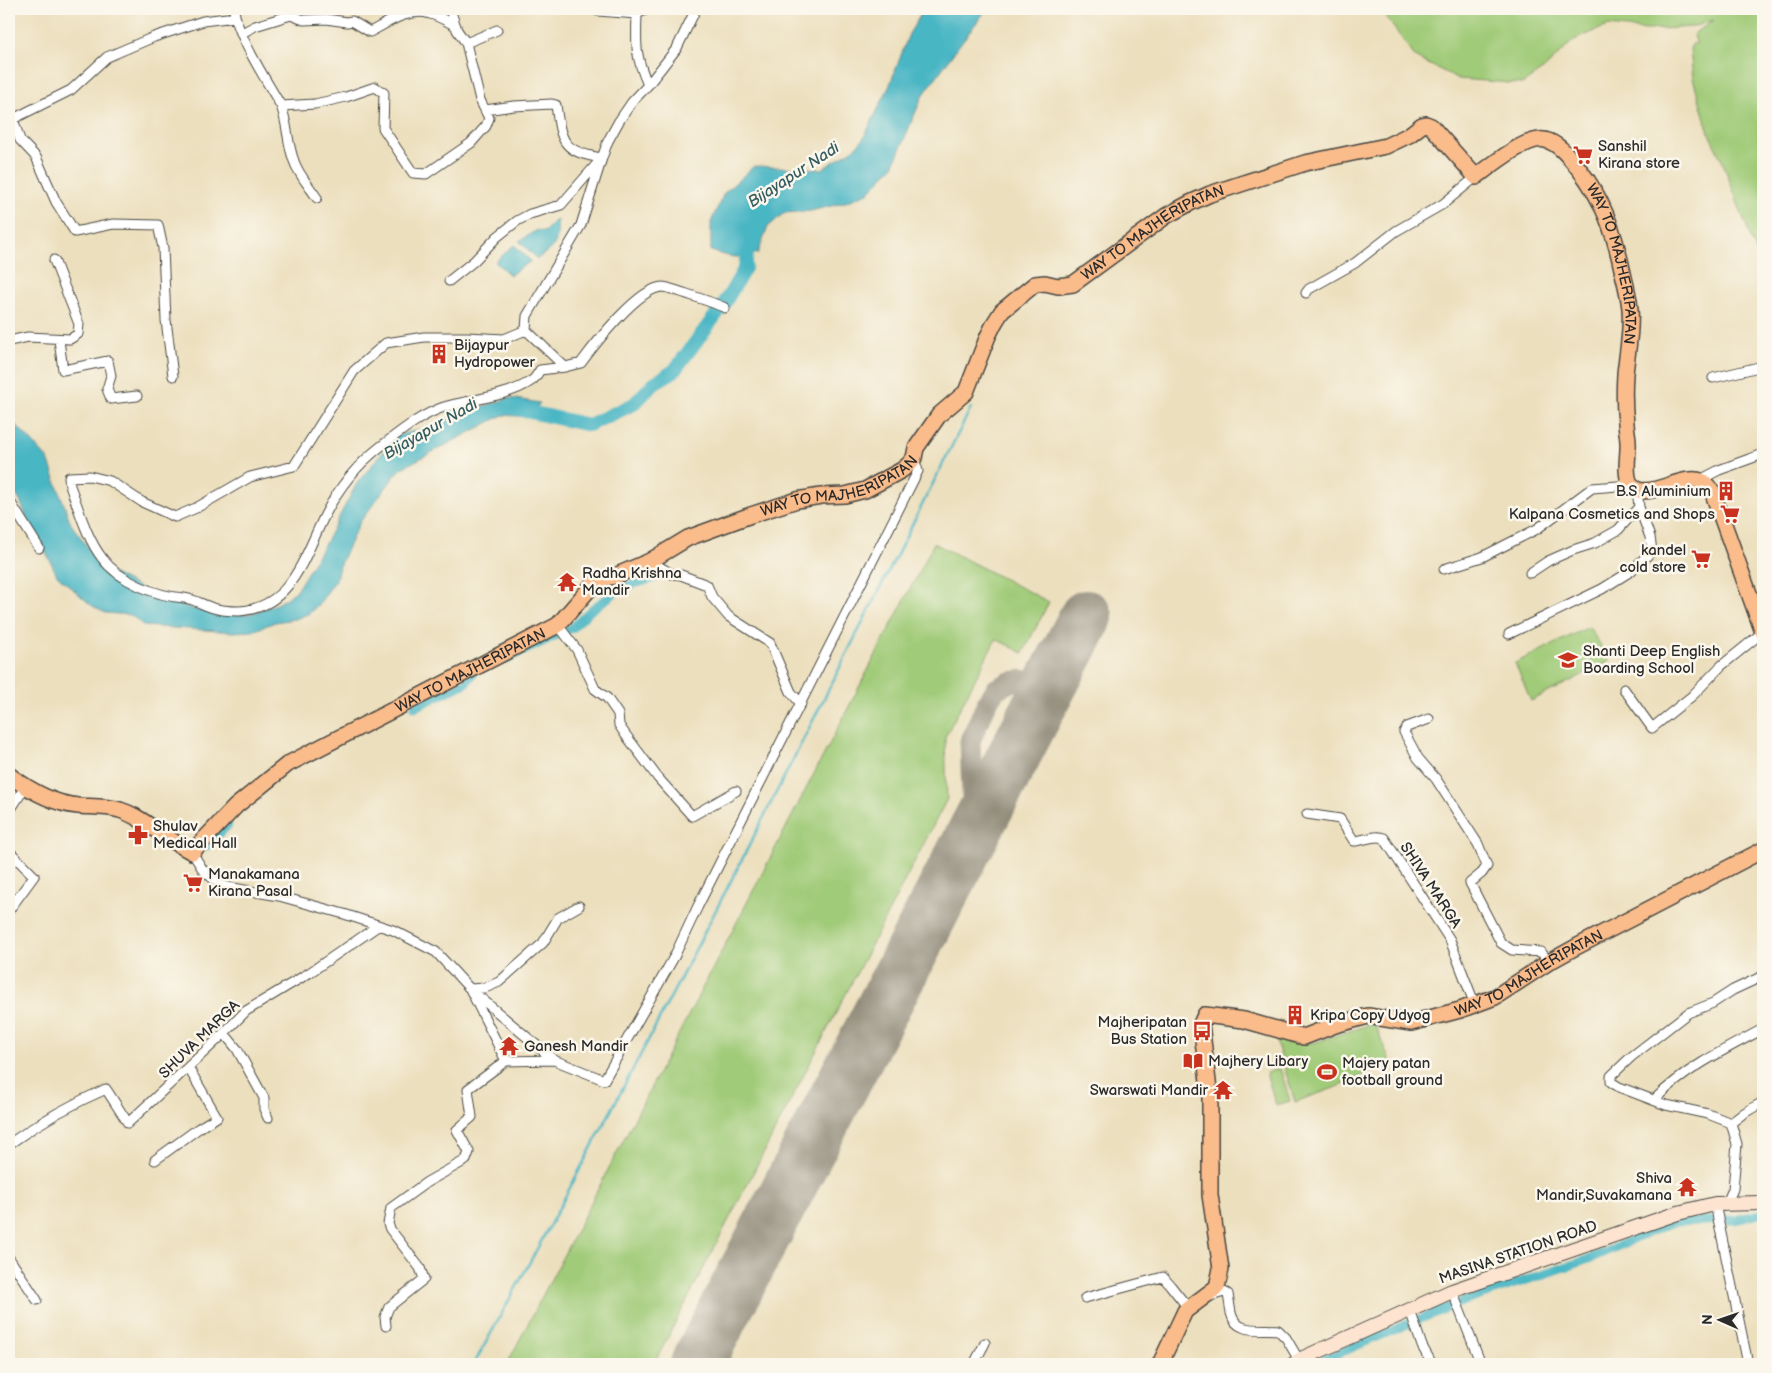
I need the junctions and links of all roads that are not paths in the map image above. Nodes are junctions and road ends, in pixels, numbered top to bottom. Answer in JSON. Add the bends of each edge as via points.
{"nodes":[{"id":1,"x":450,"y":9,"type":"edge"},
{"id":2,"x":595,"y":9,"type":"edge"},
{"id":3,"x":648,"y":9,"type":"edge"},
{"id":4,"x":696,"y":9,"type":"edge"},
{"id":5,"x":234,"y":13,"type":"edge"},
{"id":6,"x":637,"y":14,"type":"junction"},
{"id":7,"x":456,"y":26,"type":"junction"},
{"id":8,"x":497,"y":30,"type":"dead end"},
{"id":9,"x":242,"y":33,"type":"junction"},
{"id":10,"x":466,"y":43,"type":"junction"},
{"id":11,"x":648,"y":85,"type":"junction"},
{"id":12,"x":281,"y":106,"type":"junction"},
{"id":13,"x":485,"y":110,"type":"junction"},
{"id":14,"x":11,"y":117,"type":"edge"},
{"id":15,"x":602,"y":158,"type":"junction"},
{"id":16,"x":1476,"y":176,"type":"junction"},
{"id":17,"x":317,"y":198,"type":"dead end"},
{"id":18,"x":54,"y":260,"type":"dead end"},
{"id":19,"x":449,"y":282,"type":"dead end"},
{"id":20,"x":1306,"y":293,"type":"dead end"},
{"id":21,"x":722,"y":306,"type":"dead end"},
{"id":22,"x":526,"y":330,"type":"junction"},
{"id":23,"x":60,"y":340,"type":"junction"},
{"id":24,"x":9,"y":341,"type":"edge"},
{"id":25,"x":1763,"y":366,"type":"edge"},
{"id":26,"x":565,"y":367,"type":"junction"},
{"id":27,"x":173,"y":376,"type":"dead end"},
{"id":28,"x":1713,"y":378,"type":"dead end"},
{"id":29,"x":136,"y":396,"type":"dead end"},
{"id":30,"x":1763,"y":454,"type":"edge"},
{"id":31,"x":914,"y":458,"type":"junction"},
{"id":32,"x":1700,"y":480,"type":"junction"},
{"id":33,"x":1634,"y":487,"type":"junction"},
{"id":34,"x":9,"y":500,"type":"edge"},
{"id":35,"x":1639,"y":507,"type":"junction"},
{"id":36,"x":39,"y":548,"type":"dead end"},
{"id":37,"x":650,"y":561,"type":"junction"},
{"id":38,"x":1444,"y":569,"type":"dead end"},
{"id":39,"x":1530,"y":573,"type":"dead end"},
{"id":40,"x":558,"y":625,"type":"junction"},
{"id":41,"x":1763,"y":632,"type":"edge"},
{"id":42,"x":1509,"y":634,"type":"dead end"},
{"id":43,"x":1624,"y":689,"type":"dead end"},
{"id":44,"x":801,"y":704,"type":"junction"},
{"id":45,"x":1429,"y":719,"type":"dead end"},
{"id":46,"x":9,"y":775,"type":"edge"},
{"id":47,"x":25,"y":787,"type":"junction"},
{"id":48,"x":736,"y":790,"type":"dead end"},
{"id":49,"x":9,"y":812,"type":"edge"},
{"id":50,"x":1307,"y":814,"type":"dead end"},
{"id":51,"x":1763,"y":850,"type":"edge"},
{"id":52,"x":9,"y":851,"type":"edge"},
{"id":53,"x":192,"y":852,"type":"junction"},
{"id":54,"x":579,"y":906,"type":"dead end"},
{"id":55,"x":9,"y":910,"type":"edge"},
{"id":56,"x":378,"y":926,"type":"junction"},
{"id":57,"x":1549,"y":962,"type":"junction"},
{"id":58,"x":1763,"y":976,"type":"edge"},
{"id":59,"x":470,"y":989,"type":"junction"},
{"id":60,"x":1475,"y":1005,"type":"junction"},
{"id":61,"x":1763,"y":1029,"type":"edge"},
{"id":62,"x":224,"y":1033,"type":"junction"},
{"id":63,"x":554,"y":1060,"type":"junction"},
{"id":64,"x":506,"y":1061,"type":"junction"},
{"id":65,"x":188,"y":1067,"type":"junction"},
{"id":66,"x":1654,"y":1100,"type":"junction"},
{"id":67,"x":1763,"y":1102,"type":"edge"},
{"id":68,"x":268,"y":1118,"type":"dead end"},
{"id":69,"x":1731,"y":1124,"type":"junction"},
{"id":70,"x":9,"y":1144,"type":"edge"},
{"id":71,"x":155,"y":1160,"type":"dead end"},
{"id":72,"x":1763,"y":1203,"type":"edge"},
{"id":73,"x":1721,"y":1204,"type":"junction"},
{"id":74,"x":9,"y":1258,"type":"edge"},
{"id":75,"x":1452,"y":1291,"type":"junction"},
{"id":76,"x":1206,"y":1297,"type":"junction"},
{"id":77,"x":1085,"y":1298,"type":"dead end"},
{"id":78,"x":37,"y":1300,"type":"dead end"},
{"id":79,"x":1188,"y":1309,"type":"junction"},
{"id":80,"x":1410,"y":1310,"type":"junction"},
{"id":81,"x":386,"y":1326,"type":"dead end"},
{"id":82,"x":984,"y":1343,"type":"dead end"},
{"id":83,"x":1296,"y":1362,"type":"edge"},
{"id":84,"x":974,"y":1364,"type":"edge"},
{"id":85,"x":1160,"y":1364,"type":"edge"},
{"id":86,"x":1432,"y":1364,"type":"edge"},
{"id":87,"x":1481,"y":1364,"type":"edge"},
{"id":88,"x":1748,"y":1364,"type":"edge"}],
"edges":[{"from":1,"to":7,"type":"street"},
{"from":2,"to":6,"type":"street"},
{"from":3,"to":6,"type":"street"},
{"from":4,"to":11,"type":"street","via":[[677,48]]},
{"from":5,"to":9,"type":"street"},
{"from":5,"to":14,"type":"street","via":[[203,20],[107,57],[71,90]]},
{"from":6,"to":11,"type":"street","via":[[636,48]]},
{"from":7,"to":9,"type":"street","via":[[419,12],[396,18],[370,32],[352,21],[304,20],[291,15]]},
{"from":7,"to":10,"type":"street"},
{"from":8,"to":10,"type":"street"},
{"from":9,"to":12,"type":"street"},
{"from":10,"to":13,"type":"street"},
{"from":11,"to":15,"type":"street","via":[[619,121]]},
{"from":12,"to":13,"type":"street","via":[[314,104],[375,87],[384,93],[383,128],[413,173],[426,174],[471,143],[486,126],[489,118]]},
{"from":12,"to":17,"type":"street","via":[[294,163]]},
{"from":13,"to":15,"type":"street","via":[[556,105],[560,135],[569,147]]},
{"from":14,"to":27,"type":"street","via":[[20,140],[36,157],[56,202],[75,232],[112,224],[158,225],[163,248],[166,320]]},
{"from":15,"to":19,"type":"street","via":[[562,205],[517,220]]},
{"from":15,"to":22,"type":"street","via":[[581,225],[527,316]]},
{"from":16,"to":20,"type":"street","via":[[1443,204],[1396,231],[1355,263]]},
{"from":16,"to":31,"type":"main road","name":"WAY TO MAJHERIPATAN","via":[[1426,124],[1386,146],[1305,163],[1190,203],[1166,216],[1073,284],[1035,284],[1002,311],[988,336],[966,392],[939,415],[916,448]]},
{"from":16,"to":33,"type":"main road","name":"WAY TO MAJHERIPATAN","via":[[1526,144],[1545,140],[1563,151],[1596,191],[1613,229],[1630,310],[1625,411],[1628,472]]},
{"from":18,"to":23,"type":"street","via":[[78,324],[78,334]]},
{"from":21,"to":26,"type":"street","via":[[664,287],[648,291],[604,332],[581,364]]},
{"from":22,"to":26,"type":"street"},
{"from":22,"to":26,"type":"street","via":[[504,340],[424,337],[386,342],[354,371],[294,466],[250,477],[175,517],[142,502],[110,481],[90,476],[69,478],[88,533],[102,558],[123,578],[142,588],[214,608],[238,611],[263,607],[282,594],[301,567],[326,512],[343,486],[378,448],[412,423],[443,408],[513,389],[531,381],[540,370]]},
{"from":23,"to":24,"type":"street","via":[[28,337]]},
{"from":23,"to":29,"type":"street","via":[[63,370],[108,361],[111,376],[107,389],[111,398]]},
{"from":25,"to":28,"type":"street"},
{"from":30,"to":32,"type":"street"},
{"from":31,"to":37,"type":"main road","name":"WAY TO MAJHERIPATAN","via":[[902,470],[865,490],[797,500],[751,515],[688,538]]},
{"from":31,"to":44,"type":"street","via":[[918,470]]},
{"from":32,"to":33,"type":"main road","via":[[1648,491]]},
{"from":32,"to":41,"type":"main road","via":[[1712,491]]},
{"from":33,"to":35,"type":"street"},
{"from":33,"to":38,"type":"street","via":[[1592,488],[1537,529],[1482,557]]},
{"from":34,"to":36,"type":"street"},
{"from":35,"to":39,"type":"street","via":[[1618,530],[1548,561]]},
{"from":35,"to":42,"type":"street","via":[[1652,551],[1631,571],[1602,589]]},
{"from":37,"to":40,"type":"main road","name":"WAY TO MAJHERIPATAN","via":[[597,580]]},
{"from":37,"to":44,"type":"street","via":[[672,574],[706,585],[728,616],[770,643],[791,692]]},
{"from":40,"to":48,"type":"street","via":[[577,650],[594,689],[607,698],[618,714],[625,734],[692,816]]},
{"from":40,"to":53,"type":"main road","name":"WAY TO MAJHERIPATAN","via":[[288,764],[236,806]]},
{"from":41,"to":43,"type":"street","via":[[1652,728]]},
{"from":44,"to":63,"type":"street","via":[[674,957],[604,1080]]},
{"from":45,"to":57,"type":"street","via":[[1407,727],[1404,732],[1418,758],[1436,779],[1478,844],[1487,866],[1470,883],[1501,943],[1512,950],[1541,952]]},
{"from":46,"to":47,"type":"main road"},
{"from":47,"to":49,"type":"street"},
{"from":47,"to":53,"type":"main road","via":[[76,806],[121,810],[141,818]]},
{"from":50,"to":60,"type":"street","name":"SHIVA MARGA","via":[[1340,819],[1354,841],[1384,838],[1450,940]]},
{"from":51,"to":57,"type":"main road","name":"WAY TO MAJHERIPATAN"},
{"from":52,"to":55,"type":"street","via":[[34,876]]},
{"from":53,"to":56,"type":"street","via":[[203,870],[222,886],[279,896]]},
{"from":54,"to":59,"type":"street","via":[[558,918],[543,943],[499,982]]},
{"from":56,"to":59,"type":"street","via":[[436,952]]},
{"from":56,"to":62,"type":"street","name":"SHUVA MARGA","via":[[246,1011]]},
{"from":57,"to":60,"type":"main road","name":"WAY TO MAJHERIPATAN","via":[[1495,997]]},
{"from":58,"to":66,"type":"street","via":[[1688,1013],[1611,1076],[1614,1084]]},
{"from":59,"to":63,"type":"street"},
{"from":59,"to":64,"type":"street"},
{"from":60,"to":76,"type":"main road","name":"WAY TO MAJHERIPATAN","via":[[1411,1023],[1368,1016],[1304,1037],[1244,1020],[1206,1015],[1201,1024],[1210,1098],[1210,1195],[1221,1269],[1217,1287]]},
{"from":61,"to":66,"type":"street","via":[[1679,1078]]},
{"from":62,"to":65,"type":"street","name":"SHUVA MARGA"},
{"from":62,"to":68,"type":"street","via":[[237,1049],[264,1098]]},
{"from":63,"to":64,"type":"street"},
{"from":64,"to":81,"type":"street","via":[[468,1089],[472,1117],[457,1130],[469,1152],[466,1160],[391,1208],[390,1229],[420,1268],[424,1279],[388,1307]]},
{"from":65,"to":70,"type":"street","name":"SHUVA MARGA","via":[[128,1123],[106,1089],[75,1102]]},
{"from":65,"to":71,"type":"street","via":[[217,1117]]},
{"from":66,"to":69,"type":"street","via":[[1708,1114]]},
{"from":67,"to":69,"type":"street"},
{"from":69,"to":73,"type":"street","via":[[1737,1144],[1733,1190]]},
{"from":72,"to":73,"type":"street","name":"MASINA STATION ROAD"},
{"from":73,"to":75,"type":"street","name":"MASINA STATION ROAD","via":[[1678,1214]]},
{"from":73,"to":88,"type":"street","via":[[1718,1220]]},
{"from":74,"to":78,"type":"street"},
{"from":75,"to":80,"type":"street","name":"MASINA STATION ROAD"},
{"from":75,"to":87,"type":"street"},
{"from":76,"to":79,"type":"main road"},
{"from":76,"to":83,"type":"street","via":[[1224,1292],[1228,1294],[1232,1315],[1238,1326],[1244,1329],[1278,1330],[1286,1338]]},
{"from":77,"to":79,"type":"street","via":[[1162,1278]]},
{"from":79,"to":85,"type":"main road"},
{"from":80,"to":83,"type":"street","name":"MASINA STATION ROAD"},
{"from":80,"to":86,"type":"street"},
{"from":82,"to":84,"type":"street"}]}
